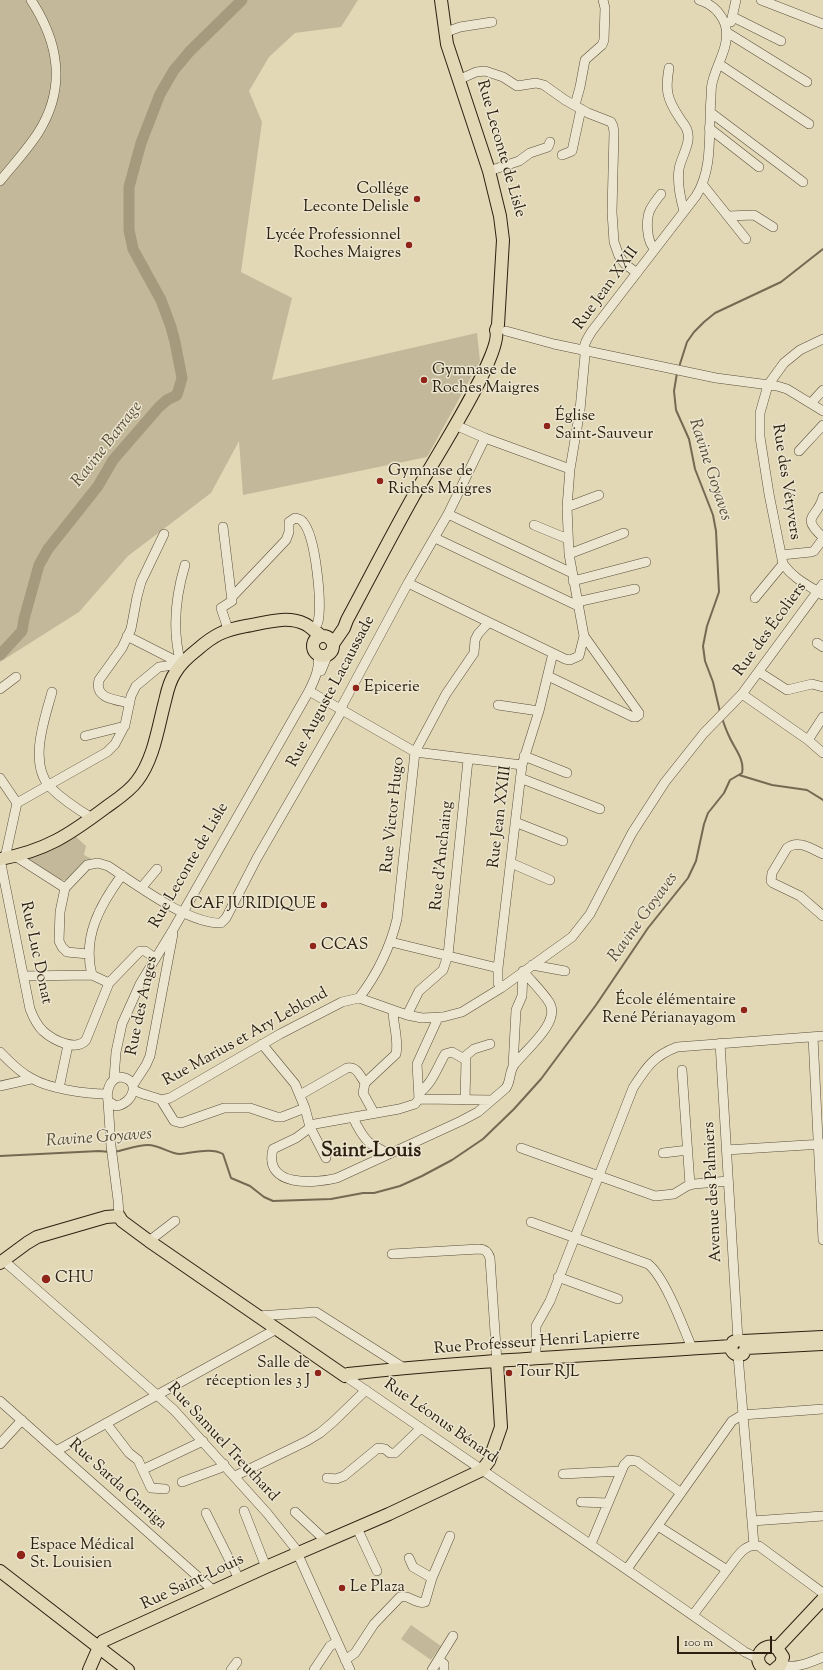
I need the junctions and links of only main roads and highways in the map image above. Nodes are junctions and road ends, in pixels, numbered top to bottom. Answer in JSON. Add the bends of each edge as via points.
{"nodes":[{"id":1,"x":441,"y":0,"type":"edge"},
{"id":2,"x":445,"y":0,"type":"edge"},
{"id":3,"x":445,"y":17,"type":"junction"},
{"id":4,"x":461,"y":79,"type":"junction"},
{"id":5,"x":5,"y":858,"type":"edge"},
{"id":6,"x":1,"y":1261,"type":"edge"},
{"id":7,"x":822,"y":1341,"type":"edge"},
{"id":8,"x":496,"y":1362,"type":"junction"},
{"id":9,"x":345,"y":1376,"type":"joint"},
{"id":10,"x":0,"y":1571,"type":"edge"},
{"id":11,"x":823,"y":1599,"type":"edge"},
{"id":12,"x":99,"y":1647,"type":"junction"},
{"id":13,"x":777,"y":1648,"type":"junction"},
{"id":14,"x":776,"y":1668,"type":"edge"},
{"id":15,"x":89,"y":1670,"type":"edge"},
{"id":16,"x":128,"y":1670,"type":"edge"},
{"id":17,"x":765,"y":1670,"type":"edge"}],
"edges":[{"from":1,"to":3,"type":"main road","name":"Rue Leconte de Lisle"},
{"from":2,"to":3,"type":"main road","name":"Rue Leconte de Lisle"},
{"from":3,"to":4,"type":"main road","name":"Rue Leconte de Lisle"},
{"from":3,"to":4,"type":"main road","name":"Rue Leconte de Lisle","via":[[447,44]]},
{"from":4,"to":5,"type":"main road","name":"Rue Leconte de Lisle","via":[[504,216],[507,240],[501,330],[484,373],[413,496],[344,628],[322,642],[296,621],[274,621],[228,629],[208,640],[174,673],[150,755],[137,782],[122,796],[67,835],[44,847]]},
{"from":6,"to":9,"type":"main road","name":"Rue Léonus Bénard","via":[[37,1238],[106,1217],[119,1216],[122,1222]]},
{"from":7,"to":8,"type":"main road","name":"Rue Professeur Henri Lapierre"},
{"from":8,"to":9,"type":"main road","name":"Rue Professeur Henri Lapierre","via":[[404,1368]]},
{"from":8,"to":12,"type":"main road","name":"Rue Saint-Louis","via":[[501,1427],[489,1461],[482,1470],[103,1641]]},
{"from":10,"to":12,"type":"main road"},
{"from":11,"to":13,"type":"main road"},
{"from":12,"to":15,"type":"main road"},
{"from":12,"to":16,"type":"main road"},
{"from":13,"to":14,"type":"main road","via":[[782,1657]]},
{"from":13,"to":17,"type":"main road","via":[[770,1646],[759,1654],[759,1665]]}]}
